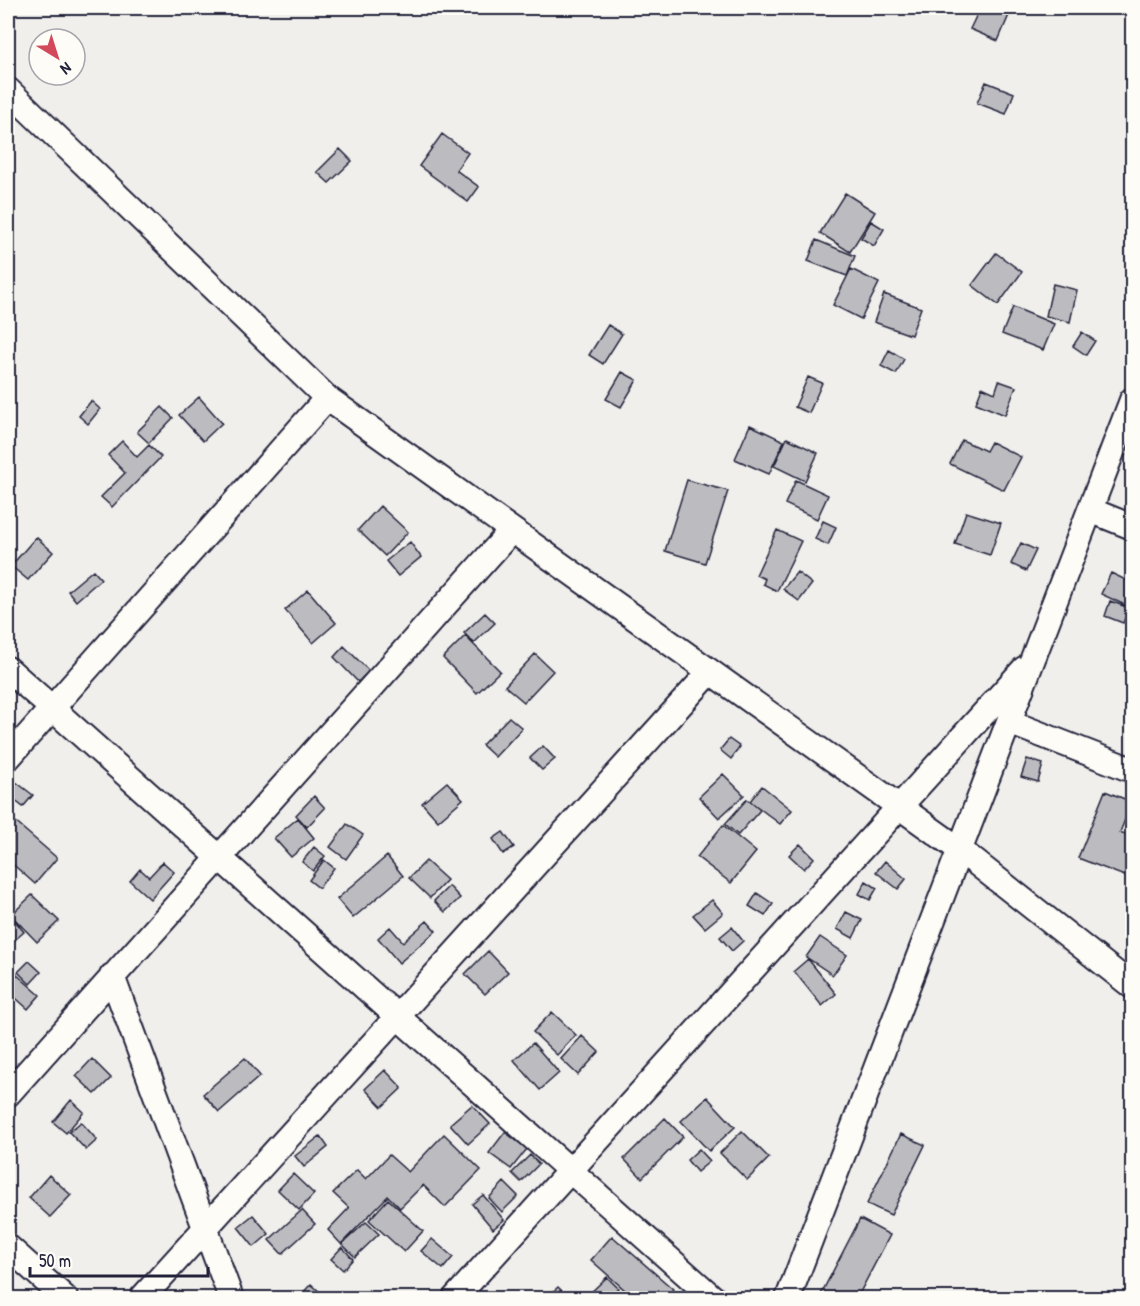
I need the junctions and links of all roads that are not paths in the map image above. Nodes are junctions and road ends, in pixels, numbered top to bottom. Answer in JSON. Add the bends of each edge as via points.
{"nodes":[{"id":1,"x":8,"y":90,"type":"edge"},
{"id":2,"x":327,"y":398,"type":"junction"},
{"id":3,"x":1132,"y":400,"type":"edge"},
{"id":4,"x":1090,"y":510,"type":"junction"},
{"id":5,"x":1132,"y":527,"type":"edge"},
{"id":6,"x":512,"y":530,"type":"junction"},
{"id":7,"x":1033,"y":658,"type":"junction"},
{"id":8,"x":8,"y":669,"type":"edge"},
{"id":9,"x":710,"y":672,"type":"junction"},
{"id":10,"x":52,"y":708,"type":"junction"},
{"id":11,"x":1009,"y":722,"type":"junction"},
{"id":12,"x":8,"y":758,"type":"edge"},
{"id":13,"x":1132,"y":770,"type":"edge"},
{"id":14,"x":899,"y":807,"type":"junction"},
{"id":15,"x":960,"y":850,"type":"junction"},
{"id":16,"x":219,"y":858,"type":"junction"},
{"id":17,"x":112,"y":976,"type":"junction"},
{"id":18,"x":1132,"y":986,"type":"edge"},
{"id":19,"x":397,"y":1017,"type":"junction"},
{"id":20,"x":8,"y":1094,"type":"edge"},
{"id":21,"x":570,"y":1171,"type":"junction"},
{"id":22,"x":205,"y":1228,"type":"junction"},
{"id":23,"x":8,"y":1247,"type":"edge"},
{"id":24,"x":65,"y":1299,"type":"edge"},
{"id":25,"x":142,"y":1299,"type":"edge"},
{"id":26,"x":231,"y":1299,"type":"edge"},
{"id":27,"x":455,"y":1299,"type":"edge"},
{"id":28,"x":713,"y":1299,"type":"edge"},
{"id":29,"x":788,"y":1299,"type":"edge"}],
"edges":[{"from":1,"to":2,"type":"street"},
{"from":2,"to":6,"type":"street"},
{"from":2,"to":10,"type":"street"},
{"from":3,"to":4,"type":"street"},
{"from":4,"to":5,"type":"street"},
{"from":4,"to":7,"type":"street"},
{"from":6,"to":9,"type":"street"},
{"from":6,"to":16,"type":"street"},
{"from":7,"to":11,"type":"street"},
{"from":7,"to":14,"type":"street"},
{"from":8,"to":10,"type":"street"},
{"from":9,"to":14,"type":"street"},
{"from":9,"to":19,"type":"street"},
{"from":10,"to":12,"type":"street"},
{"from":10,"to":16,"type":"street"},
{"from":11,"to":13,"type":"street"},
{"from":11,"to":15,"type":"street"},
{"from":14,"to":15,"type":"street"},
{"from":14,"to":21,"type":"street"},
{"from":15,"to":18,"type":"street"},
{"from":15,"to":29,"type":"street"},
{"from":16,"to":17,"type":"street"},
{"from":16,"to":19,"type":"street"},
{"from":17,"to":20,"type":"street"},
{"from":17,"to":22,"type":"street"},
{"from":19,"to":21,"type":"street"},
{"from":19,"to":22,"type":"street"},
{"from":21,"to":27,"type":"street"},
{"from":21,"to":28,"type":"street"},
{"from":22,"to":25,"type":"street"},
{"from":22,"to":26,"type":"street"},
{"from":23,"to":24,"type":"street"}]}
